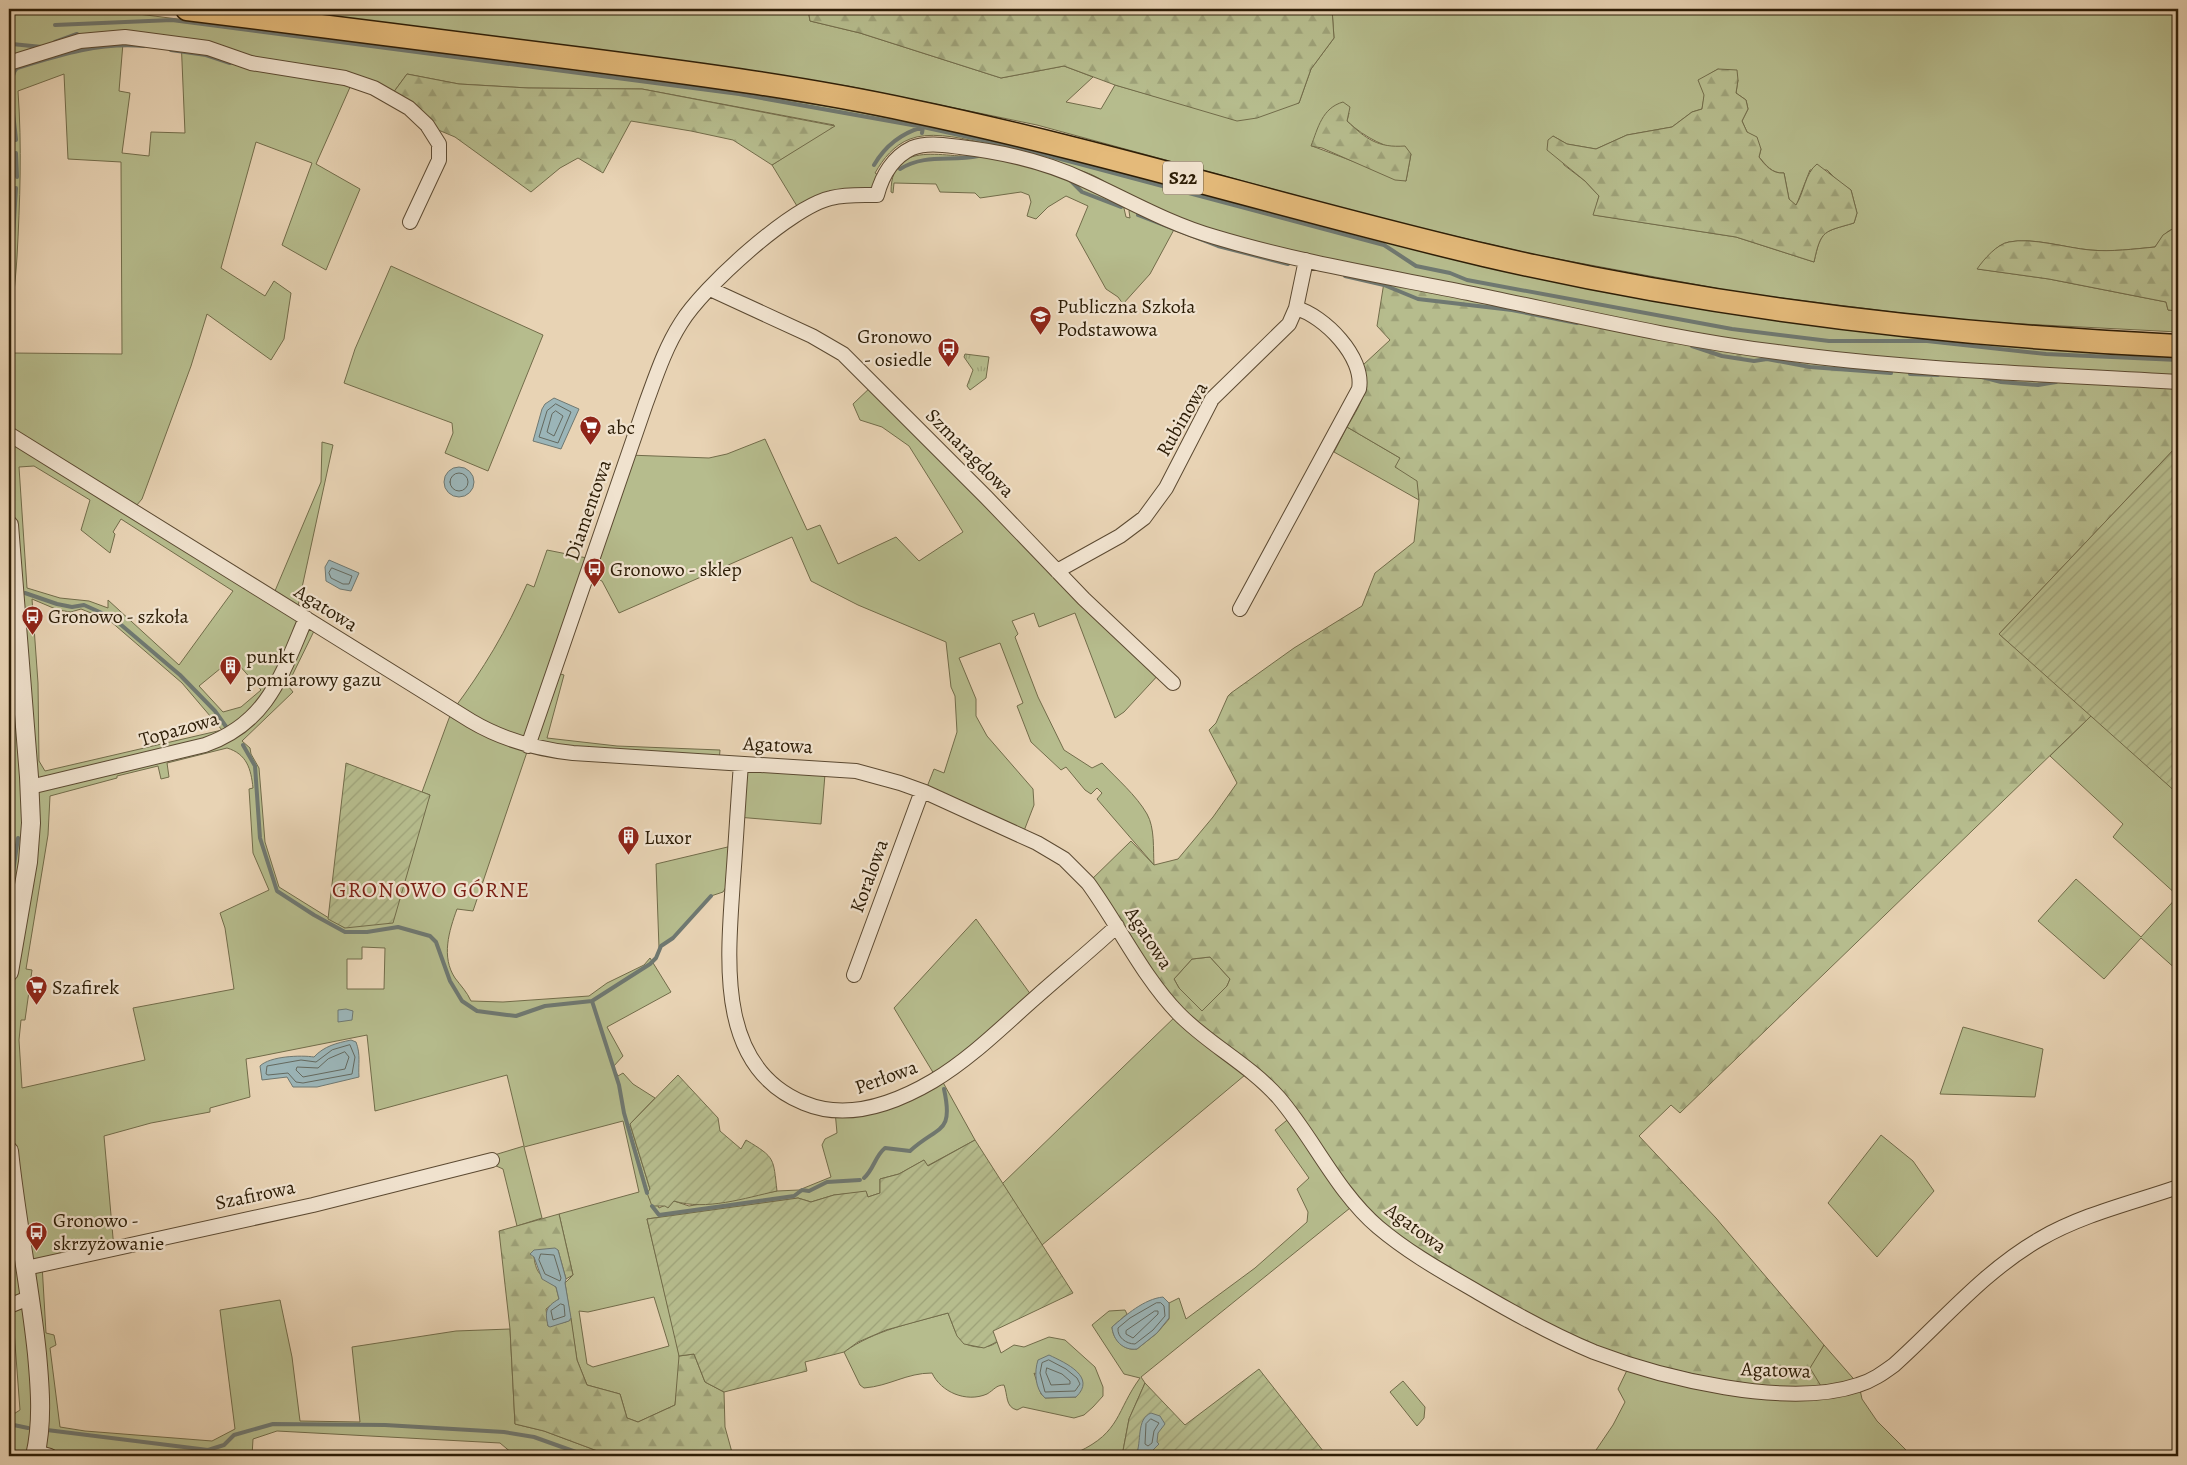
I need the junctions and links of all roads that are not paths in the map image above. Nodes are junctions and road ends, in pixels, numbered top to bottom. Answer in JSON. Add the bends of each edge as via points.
{"nodes":[{"id":1,"x":187,"y":9,"type":"edge"},
{"id":2,"x":9,"y":63,"type":"edge"},
{"id":3,"x":410,"y":222,"type":"dead end"},
{"id":4,"x":1306,"y":260,"type":"junction"},
{"id":5,"x":710,"y":289,"type":"junction"},
{"id":6,"x":1296,"y":308,"type":"junction"},
{"id":7,"x":2178,"y":346,"type":"edge"},
{"id":8,"x":2178,"y":382,"type":"edge"},
{"id":9,"x":9,"y":434,"type":"edge"},
{"id":10,"x":9,"y":525,"type":"edge"},
{"id":11,"x":1057,"y":571,"type":"junction"},
{"id":12,"x":1240,"y":609,"type":"dead end"},
{"id":13,"x":306,"y":618,"type":"junction"},
{"id":14,"x":1173,"y":683,"type":"dead end"},
{"id":15,"x":528,"y":746,"type":"junction"},
{"id":16,"x":742,"y":764,"type":"junction"},
{"id":17,"x":30,"y":787,"type":"junction"},
{"id":18,"x":922,"y":791,"type":"junction"},
{"id":19,"x":1117,"y":926,"type":"junction"},
{"id":20,"x":9,"y":972,"type":"edge"},
{"id":21,"x":854,"y":976,"type":"dead end"},
{"id":22,"x":9,"y":1151,"type":"edge"},
{"id":23,"x":492,"y":1160,"type":"dead end"},
{"id":24,"x":2178,"y":1187,"type":"edge"},
{"id":25,"x":26,"y":1268,"type":"junction"},
{"id":26,"x":30,"y":1297,"type":"junction"},
{"id":27,"x":9,"y":1306,"type":"edge"},
{"id":28,"x":40,"y":1455,"type":"edge"}],
"edges":[{"from":1,"to":7,"type":"highway","number":"S22","via":[[689,73],[825,94],[1000,130],[1488,256],[1774,310],[1961,332]]},
{"from":2,"to":3,"type":"street","via":[[80,41],[126,37],[208,48],[252,63],[345,78],[374,88],[409,108],[428,126],[439,144],[439,160]]},
{"from":4,"to":5,"type":"street","name":"Diamentowa","via":[[1177,224],[1054,167],[998,151],[928,144],[913,148],[894,161],[877,195],[831,198],[800,211],[774,230]]},
{"from":4,"to":6,"type":"street","name":"Rubinowa"},
{"from":4,"to":8,"type":"street","via":[[1755,349],[1901,365]]},
{"from":5,"to":11,"type":"street","name":"Szmaragdowa","via":[[812,336],[843,354]]},
{"from":5,"to":15,"type":"street","name":"Diamentowa","via":[[681,322],[660,366]]},
{"from":6,"to":11,"type":"street","name":"Rubinowa","via":[[1289,324],[1212,399],[1166,488],[1148,514],[1120,536]]},
{"from":6,"to":12,"type":"street","via":[[1320,319],[1352,356],[1359,371],[1359,389]]},
{"from":9,"to":13,"type":"street","name":"Agatowa"},
{"from":10,"to":17,"type":"street"},
{"from":11,"to":14,"type":"street","name":"Szmaragdowa"},
{"from":13,"to":15,"type":"street","name":"Agatowa","via":[[481,727]]},
{"from":13,"to":17,"type":"street","name":"Topazowa","via":[[271,694],[247,723],[233,734],[205,745]]},
{"from":15,"to":16,"type":"street","name":"Agatowa","via":[[600,755]]},
{"from":16,"to":18,"type":"street","name":"Agatowa","via":[[843,769]]},
{"from":16,"to":19,"type":"street","name":"Perłowa","via":[[729,946],[731,995],[750,1059],[776,1087],[802,1103],[825,1110],[851,1111],[892,1101],[932,1082],[969,1055]]},
{"from":17,"to":20,"type":"street","via":[[29,854]]},
{"from":18,"to":19,"type":"street","name":"Agatowa","via":[[1055,852],[1088,883]]},
{"from":18,"to":21,"type":"street","name":"Koralowa"},
{"from":19,"to":24,"type":"street","name":"Agatowa","via":[[1175,1010],[1263,1081],[1356,1204],[1401,1246],[1593,1352],[1671,1376],[1772,1392],[1824,1391],[1859,1385],[1894,1365],[1991,1274],[2039,1239],[2080,1219]]},
{"from":22,"to":25,"type":"street"},
{"from":23,"to":25,"type":"street","name":"Szafirowa","via":[[313,1205]]},
{"from":25,"to":26,"type":"street"},
{"from":26,"to":27,"type":"street"},
{"from":26,"to":28,"type":"street","via":[[39,1398]]}]}
